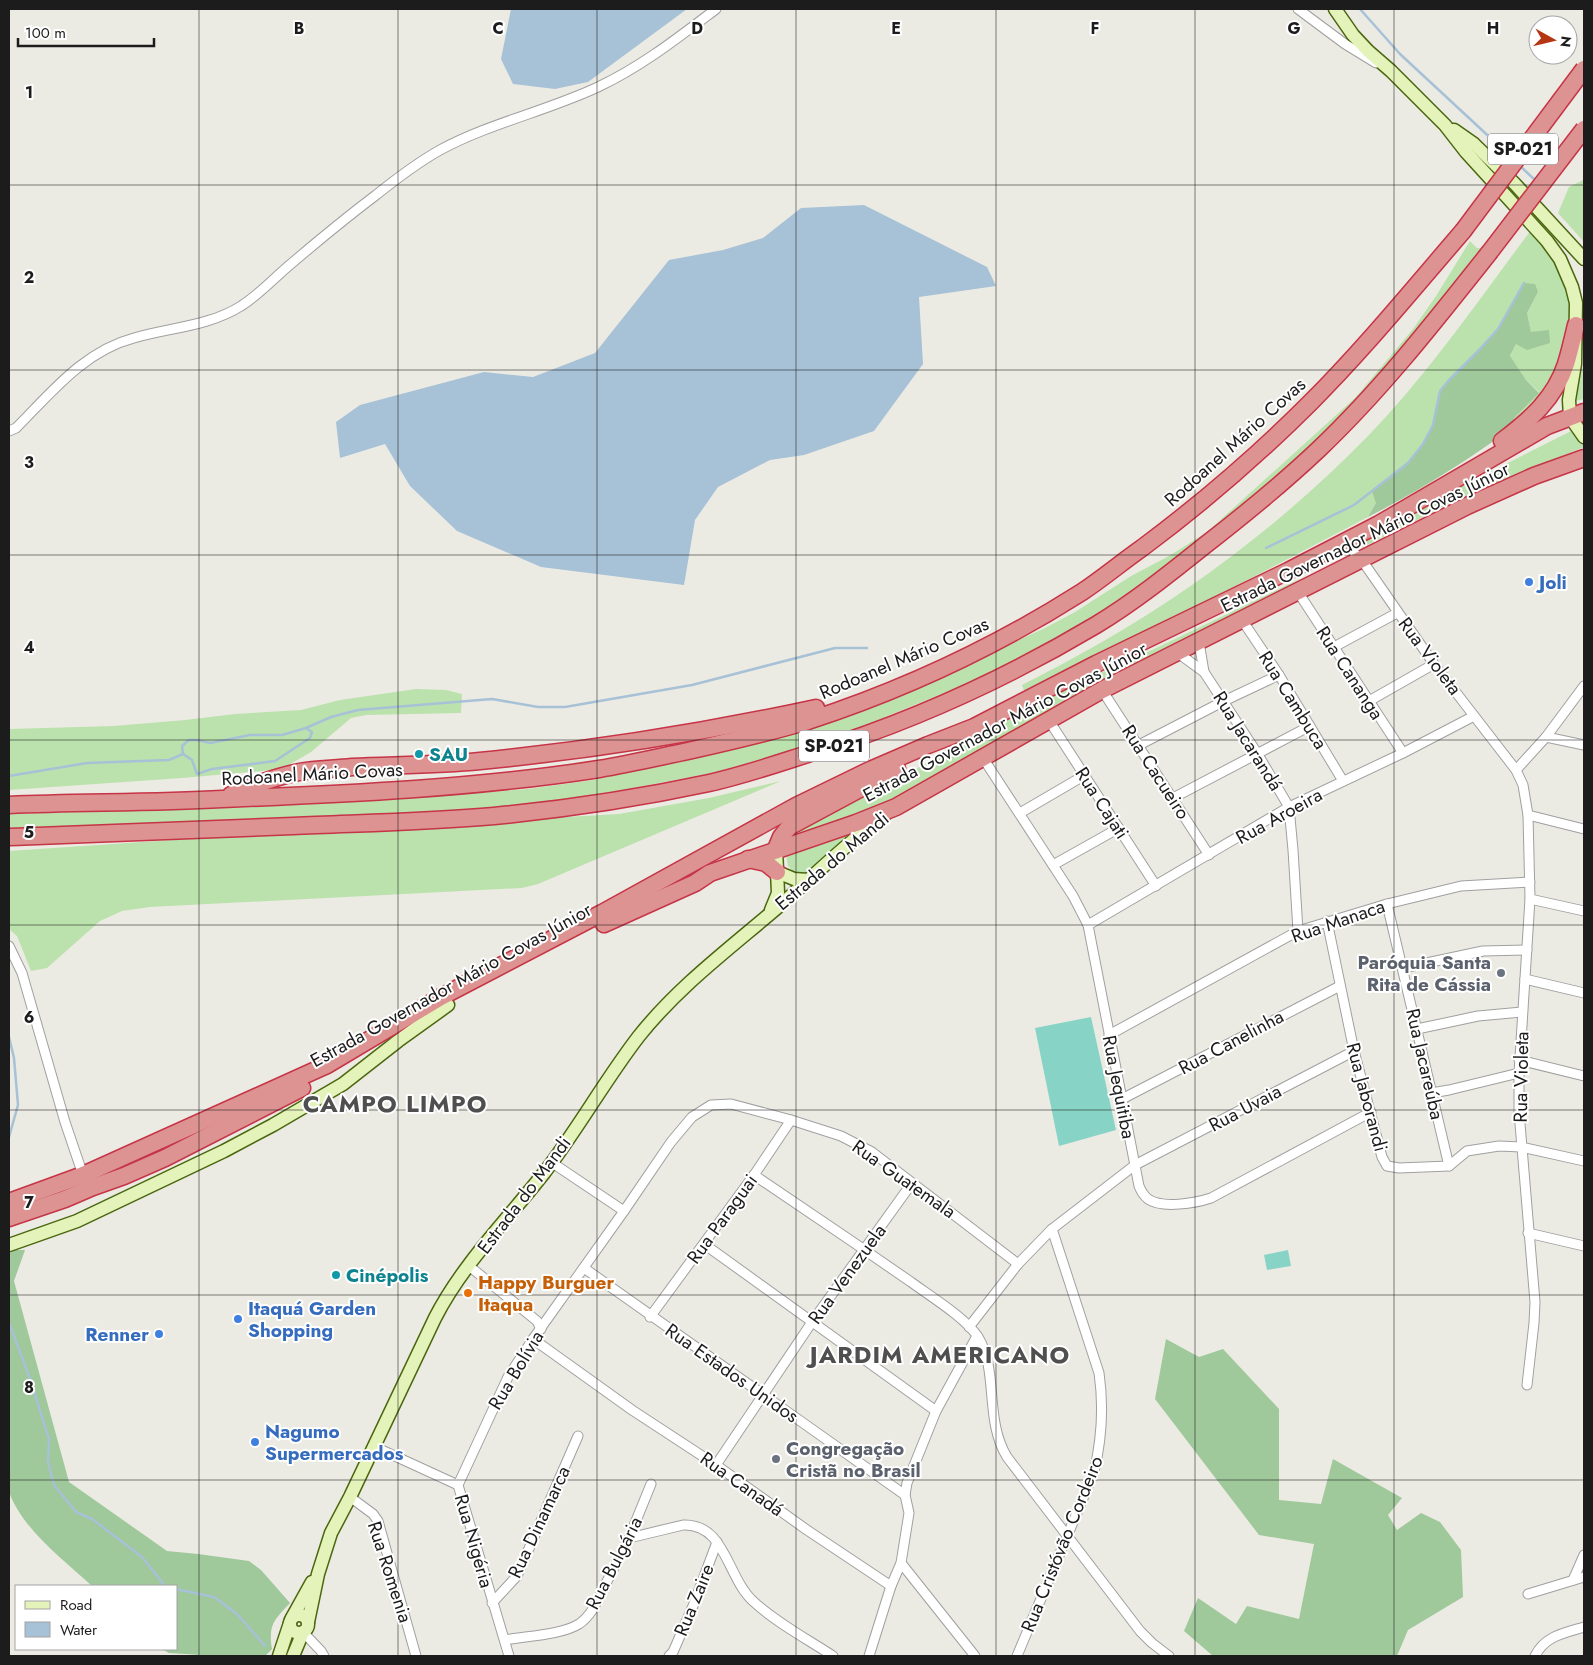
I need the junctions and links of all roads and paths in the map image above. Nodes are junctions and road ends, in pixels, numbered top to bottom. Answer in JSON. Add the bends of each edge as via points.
{"nodes":[{"id":1,"x":716,"y":9,"type":"edge"},
{"id":2,"x":1298,"y":9,"type":"edge"},
{"id":3,"x":1335,"y":9,"type":"edge"},
{"id":4,"x":1584,"y":69,"type":"edge"},
{"id":5,"x":1391,"y":70,"type":"junction"},
{"id":6,"x":1445,"y":125,"type":"junction"},
{"id":7,"x":1584,"y":129,"type":"edge"},
{"id":8,"x":1584,"y":259,"type":"edge"},
{"id":9,"x":1576,"y":326,"type":"junction"},
{"id":10,"x":1577,"y":414,"type":"edge"},
{"id":11,"x":9,"y":432,"type":"edge"},
{"id":12,"x":1584,"y":436,"type":"edge"},
{"id":13,"x":1584,"y":458,"type":"edge"},
{"id":14,"x":1448,"y":484,"type":"junction"},
{"id":15,"x":1344,"y":542,"type":"junction"},
{"id":16,"x":1361,"y":561,"type":"junction"},
{"id":17,"x":1298,"y":592,"type":"junction"},
{"id":18,"x":1397,"y":613,"type":"junction"},
{"id":19,"x":1242,"y":620,"type":"junction"},
{"id":20,"x":1199,"y":642,"type":"junction"},
{"id":21,"x":1334,"y":647,"type":"junction"},
{"id":22,"x":1178,"y":653,"type":"junction"},
{"id":23,"x":1434,"y":664,"type":"junction"},
{"id":24,"x":1204,"y":672,"type":"junction"},
{"id":25,"x":1279,"y":675,"type":"junction"},
{"id":26,"x":1584,"y":686,"type":"edge"},
{"id":27,"x":1102,"y":690,"type":"junction"},
{"id":28,"x":884,"y":693,"type":"junction"},
{"id":29,"x":1224,"y":701,"type":"junction"},
{"id":30,"x":1368,"y":701,"type":"junction"},
{"id":31,"x":1474,"y":716,"type":"junction"},
{"id":32,"x":1048,"y":719,"type":"junction"},
{"id":33,"x":1310,"y":726,"type":"junction"},
{"id":34,"x":974,"y":727,"type":"junction"},
{"id":35,"x":1546,"y":736,"type":"junction"},
{"id":36,"x":1139,"y":745,"type":"junction"},
{"id":37,"x":1584,"y":745,"type":"edge"},
{"id":38,"x":1257,"y":753,"type":"junction"},
{"id":39,"x":1403,"y":753,"type":"junction"},
{"id":40,"x":983,"y":758,"type":"junction"},
{"id":41,"x":1516,"y":770,"type":"junction"},
{"id":42,"x":1084,"y":775,"type":"junction"},
{"id":43,"x":1343,"y":781,"type":"junction"},
{"id":44,"x":1174,"y":798,"type":"junction"},
{"id":45,"x":220,"y":800,"type":"junction"},
{"id":46,"x":9,"y":805,"type":"edge"},
{"id":47,"x":896,"y":807,"type":"junction"},
{"id":48,"x":1288,"y":807,"type":"junction"},
{"id":49,"x":1020,"y":812,"type":"junction"},
{"id":50,"x":1528,"y":815,"type":"junction"},
{"id":51,"x":1119,"y":828,"type":"junction"},
{"id":52,"x":1584,"y":829,"type":"edge"},
{"id":53,"x":9,"y":837,"type":"edge"},
{"id":54,"x":776,"y":849,"type":"junction"},
{"id":55,"x":1209,"y":855,"type":"junction"},
{"id":56,"x":748,"y":859,"type":"junction"},
{"id":57,"x":1053,"y":865,"type":"junction"},
{"id":58,"x":777,"y":872,"type":"junction"},
{"id":59,"x":808,"y":880,"type":"junction"},
{"id":60,"x":1530,"y":882,"type":"junction"},
{"id":61,"x":1156,"y":886,"type":"junction"},
{"id":62,"x":1530,"y":899,"type":"junction"},
{"id":63,"x":1387,"y":904,"type":"junction"},
{"id":64,"x":1584,"y":911,"type":"edge"},
{"id":65,"x":769,"y":915,"type":"junction"},
{"id":66,"x":1327,"y":921,"type":"junction"},
{"id":67,"x":1088,"y":925,"type":"junction"},
{"id":68,"x":1298,"y":931,"type":"junction"},
{"id":69,"x":9,"y":946,"type":"edge"},
{"id":70,"x":1527,"y":950,"type":"junction"},
{"id":71,"x":1403,"y":968,"type":"junction"},
{"id":72,"x":1525,"y":979,"type":"junction"},
{"id":73,"x":1340,"y":986,"type":"junction"},
{"id":74,"x":1584,"y":993,"type":"edge"},
{"id":75,"x":448,"y":1005,"type":"junction"},
{"id":76,"x":1522,"y":1012,"type":"junction"},
{"id":77,"x":1417,"y":1029,"type":"junction"},
{"id":78,"x":1109,"y":1035,"type":"junction"},
{"id":79,"x":1354,"y":1051,"type":"junction"},
{"id":80,"x":1519,"y":1060,"type":"junction"},
{"id":81,"x":1519,"y":1073,"type":"junction"},
{"id":82,"x":1584,"y":1076,"type":"edge"},
{"id":83,"x":1431,"y":1092,"type":"junction"},
{"id":84,"x":1122,"y":1099,"type":"junction"},
{"id":85,"x":1370,"y":1112,"type":"junction"},
{"id":86,"x":692,"y":1117,"type":"joint"},
{"id":87,"x":791,"y":1120,"type":"junction"},
{"id":88,"x":1521,"y":1147,"type":"junction"},
{"id":89,"x":1584,"y":1161,"type":"edge"},
{"id":90,"x":551,"y":1162,"type":"junction"},
{"id":91,"x":1135,"y":1165,"type":"junction"},
{"id":92,"x":1449,"y":1166,"type":"junction"},
{"id":93,"x":83,"y":1175,"type":"junction"},
{"id":94,"x":754,"y":1175,"type":"junction"},
{"id":95,"x":912,"y":1183,"type":"junction"},
{"id":96,"x":9,"y":1202,"type":"edge"},
{"id":97,"x":624,"y":1211,"type":"junction"},
{"id":98,"x":9,"y":1218,"type":"edge"},
{"id":99,"x":1052,"y":1229,"type":"junction"},
{"id":100,"x":1528,"y":1233,"type":"junction"},
{"id":101,"x":704,"y":1244,"type":"junction"},
{"id":102,"x":9,"y":1245,"type":"edge"},
{"id":103,"x":1584,"y":1246,"type":"edge"},
{"id":104,"x":864,"y":1250,"type":"junction"},
{"id":105,"x":1018,"y":1264,"type":"junction"},
{"id":106,"x":469,"y":1266,"type":"junction"},
{"id":107,"x":584,"y":1268,"type":"junction"},
{"id":108,"x":650,"y":1317,"type":"junction"},
{"id":109,"x":812,"y":1322,"type":"junction"},
{"id":110,"x":969,"y":1327,"type":"junction"},
{"id":111,"x":541,"y":1328,"type":"junction"},
{"id":112,"x":977,"y":1336,"type":"junction"},
{"id":113,"x":533,"y":1339,"type":"junction"},
{"id":114,"x":1528,"y":1385,"type":"dead end"},
{"id":115,"x":762,"y":1396,"type":"junction"},
{"id":116,"x":936,"y":1411,"type":"junction"},
{"id":117,"x":578,"y":1436,"type":"dead end"},
{"id":118,"x":374,"y":1446,"type":"junction"},
{"id":119,"x":716,"y":1465,"type":"junction"},
{"id":120,"x":651,"y":1484,"type":"dead end"},
{"id":121,"x":458,"y":1485,"type":"junction"},
{"id":122,"x":905,"y":1495,"type":"junction"},
{"id":123,"x":350,"y":1497,"type":"junction"},
{"id":124,"x":629,"y":1538,"type":"junction"},
{"id":125,"x":1067,"y":1538,"type":"junction"},
{"id":126,"x":717,"y":1542,"type":"junction"},
{"id":127,"x":1584,"y":1555,"type":"edge"},
{"id":128,"x":901,"y":1563,"type":"junction"},
{"id":129,"x":318,"y":1574,"type":"junction"},
{"id":130,"x":1584,"y":1577,"type":"edge"},
{"id":131,"x":1573,"y":1580,"type":"junction"},
{"id":132,"x":891,"y":1586,"type":"junction"},
{"id":133,"x":1528,"y":1594,"type":"dead end"},
{"id":134,"x":492,"y":1603,"type":"junction"},
{"id":135,"x":291,"y":1621,"type":"junction"},
{"id":136,"x":305,"y":1627,"type":"junction"},
{"id":137,"x":1584,"y":1628,"type":"edge"},
{"id":138,"x":505,"y":1640,"type":"junction"},
{"id":139,"x":674,"y":1655,"type":"edge"},
{"id":140,"x":279,"y":1656,"type":"edge"},
{"id":141,"x":293,"y":1656,"type":"edge"},
{"id":142,"x":324,"y":1656,"type":"edge"},
{"id":143,"x":416,"y":1656,"type":"edge"},
{"id":144,"x":509,"y":1656,"type":"edge"},
{"id":145,"x":833,"y":1656,"type":"edge"},
{"id":146,"x":869,"y":1656,"type":"edge"},
{"id":147,"x":975,"y":1656,"type":"edge"},
{"id":148,"x":1017,"y":1656,"type":"edge"},
{"id":149,"x":1169,"y":1656,"type":"edge"},
{"id":150,"x":1535,"y":1656,"type":"edge"}],
"edges":[{"from":1,"to":11,"type":"street","via":[[668,45],[598,87],[464,139],[417,165],[363,205],[242,306],[206,320],[132,338],[97,355],[73,371]]},
{"from":2,"to":5,"type":"street","via":[[1345,44]]},
{"from":3,"to":5,"type":"main road","via":[[1368,51]]},
{"from":4,"to":28,"type":"highway","name":"Rodoanel Mário Covas","number":"SP-021","bridge":true,"via":[[1463,231],[1341,371],[1261,449],[1176,522],[1086,589],[1023,628]]},
{"from":5,"to":6,"type":"main road"},
{"from":6,"to":8,"type":"main road","via":[[1474,144]]},
{"from":6,"to":9,"type":"main road","via":[[1560,259],[1576,303]]},
{"from":7,"to":53,"type":"highway","number":"SP-021","bridge":true,"via":[[1424,335],[1322,446],[1270,494],[1142,594],[1099,623],[933,709],[876,732],[747,774],[628,798],[542,810],[406,822]]},
{"from":9,"to":10,"type":"main road","via":[[1575,364],[1568,406]]},
{"from":9,"to":14,"type":"highway","via":[[1566,364],[1547,402],[1525,424]]},
{"from":10,"to":12,"type":"main road"},
{"from":10,"to":14,"type":"highway","name":"Estrada Governador Mário Covas Júnior","via":[[1547,426]]},
{"from":13,"to":16,"type":"highway","name":"Estrada Governador Mário Covas Júnior","via":[[1483,499]]},
{"from":14,"to":15,"type":"highway","name":"Estrada Governador Mário Covas Júnior"},
{"from":15,"to":16,"type":"street","name":"Rua Violeta"},
{"from":15,"to":34,"type":"highway","name":"Estrada Governador Mário Covas Júnior"},
{"from":16,"to":17,"type":"highway","name":"Estrada Governador Mário Covas Júnior"},
{"from":16,"to":18,"type":"street","name":"Rua Violeta"},
{"from":17,"to":19,"type":"highway","name":"Estrada Governador Mário Covas Júnior"},
{"from":17,"to":21,"type":"street","name":"Rua Cananga"},
{"from":18,"to":21,"type":"street"},
{"from":18,"to":23,"type":"street","name":"Rua Violeta"},
{"from":19,"to":20,"type":"highway","name":"Estrada Governador Mário Covas Júnior"},
{"from":19,"to":25,"type":"street","name":"Rua Cambuca"},
{"from":20,"to":22,"type":"highway","name":"Estrada Governador Mário Covas Júnior"},
{"from":20,"to":24,"type":"street","name":"Rua Jacarandá"},
{"from":21,"to":30,"type":"street","name":"Rua Cananga"},
{"from":22,"to":24,"type":"street","name":"Rua Jacarandá"},
{"from":22,"to":27,"type":"highway","name":"Estrada Governador Mário Covas Júnior"},
{"from":23,"to":30,"type":"street"},
{"from":23,"to":31,"type":"street","name":"Rua Violeta"},
{"from":24,"to":29,"type":"street","name":"Rua Jacarandá"},
{"from":25,"to":29,"type":"street"},
{"from":25,"to":33,"type":"street","name":"Rua Cambuca"},
{"from":26,"to":35,"type":"street"},
{"from":27,"to":32,"type":"highway","name":"Estrada Governador Mário Covas Júnior"},
{"from":27,"to":36,"type":"street","name":"Rua Cacueiro"},
{"from":28,"to":45,"type":"highway","via":[[761,720],[618,744],[481,760],[309,771],[257,784]]},
{"from":28,"to":45,"type":"highway","name":"Rodoanel Mário Covas","number":"SP-021","via":[[766,733],[598,769],[516,780]]},
{"from":29,"to":36,"type":"street"},
{"from":29,"to":38,"type":"street","name":"Rua Jacarandá"},
{"from":30,"to":39,"type":"street","name":"Rua Cananga"},
{"from":31,"to":39,"type":"street","name":"Rua Aroeira"},
{"from":31,"to":41,"type":"street","name":"Rua Violeta"},
{"from":32,"to":40,"type":"highway","name":"Estrada Governador Mário Covas Júnior"},
{"from":32,"to":42,"type":"street","name":"Rua Cajati"},
{"from":33,"to":38,"type":"street"},
{"from":33,"to":43,"type":"street","name":"Rua Cambuca"},
{"from":34,"to":54,"type":"highway","via":[[794,824],[786,830]]},
{"from":34,"to":93,"type":"highway","name":"Estrada Governador Mário Covas Júnior","via":[[928,744],[796,806],[441,997],[327,1065]]},
{"from":35,"to":37,"type":"street"},
{"from":35,"to":41,"type":"street"},
{"from":36,"to":44,"type":"street","name":"Rua Cacueiro"},
{"from":38,"to":44,"type":"street"},
{"from":38,"to":48,"type":"street","name":"Rua Jacarandá"},
{"from":39,"to":43,"type":"street","name":"Rua Aroeira"},
{"from":40,"to":47,"type":"highway","name":"Estrada Governador Mário Covas Júnior"},
{"from":40,"to":49,"type":"street","name":"Rua Jequitiba"},
{"from":41,"to":50,"type":"street","name":"Rua Violeta","via":[[1523,785]]},
{"from":42,"to":49,"type":"street"},
{"from":42,"to":51,"type":"street","name":"Rua Cajati"},
{"from":43,"to":48,"type":"street","name":"Rua Aroeira"},
{"from":44,"to":55,"type":"street","name":"Rua Cacueiro"},
{"from":45,"to":46,"type":"highway","name":"Rodoanel Mário Covas","number":"SP-021"},
{"from":47,"to":54,"type":"highway","name":"Estrada Governador Mário Covas Júnior"},
{"from":47,"to":59,"type":"main road","name":"Estrada do Mandi"},
{"from":48,"to":55,"type":"street","name":"Rua Aroeira"},
{"from":48,"to":68,"type":"street","name":"Rua Jacarandá"},
{"from":49,"to":57,"type":"street","name":"Rua Jequitiba"},
{"from":50,"to":52,"type":"street"},
{"from":50,"to":60,"type":"street","name":"Rua Violeta"},
{"from":51,"to":57,"type":"street"},
{"from":51,"to":61,"type":"street","name":"Rua Cajati"},
{"from":54,"to":56,"type":"highway","name":"Estrada Governador Mário Covas Júnior"},
{"from":54,"to":58,"type":"main road","name":"Estrada do Mandi"},
{"from":55,"to":61,"type":"street","name":"Rua Aroeira"},
{"from":56,"to":58,"type":"highway","via":[[766,863]]},
{"from":56,"to":75,"type":"highway","name":"Estrada Governador Mário Covas Júnior","via":[[710,873],[518,966]]},
{"from":57,"to":67,"type":"street","name":"Rua Jequitiba"},
{"from":58,"to":59,"type":"main road","via":[[794,879]]},
{"from":58,"to":65,"type":"main road","name":"Estrada do Mandi","via":[[778,893]]},
{"from":59,"to":65,"type":"main road","name":"Estrada do Mandi"},
{"from":60,"to":62,"type":"street","name":"Rua Violeta"},
{"from":60,"to":63,"type":"street","name":"Rua Manaca","via":[[1461,886]]},
{"from":61,"to":67,"type":"street","name":"Rua Aroeira"},
{"from":62,"to":64,"type":"street"},
{"from":62,"to":70,"type":"street","name":"Rua Violeta"},
{"from":63,"to":66,"type":"street","name":"Rua Manaca"},
{"from":63,"to":71,"type":"street","name":"Rua Jacareúba"},
{"from":65,"to":90,"type":"main road","name":"Estrada do Mandi","via":[[694,977],[657,1015],[616,1067]]},
{"from":66,"to":68,"type":"street","name":"Rua Manaca"},
{"from":66,"to":73,"type":"street","name":"Rua Jaborandi"},
{"from":67,"to":78,"type":"street","name":"Rua Jequitiba"},
{"from":68,"to":78,"type":"street","name":"Rua Manaca"},
{"from":69,"to":93,"type":"street","via":[[22,974]]},
{"from":70,"to":71,"type":"street","via":[[1483,951]]},
{"from":70,"to":72,"type":"street","name":"Rua Violeta"},
{"from":71,"to":77,"type":"street","name":"Rua Jacareúba"},
{"from":72,"to":74,"type":"street"},
{"from":72,"to":76,"type":"street","name":"Rua Violeta"},
{"from":73,"to":79,"type":"street","name":"Rua Jaborandi"},
{"from":73,"to":84,"type":"street","name":"Rua Canelinha"},
{"from":75,"to":98,"type":"highway","name":"Estrada Governador Mário Covas Júnior","via":[[330,1074],[165,1158]]},
{"from":75,"to":102,"type":"main road","via":[[343,1084],[273,1125],[77,1221]]},
{"from":76,"to":77,"type":"street","via":[[1491,1014]]},
{"from":76,"to":80,"type":"street","name":"Rua Violeta"},
{"from":77,"to":83,"type":"street","name":"Rua Jacareúba"},
{"from":78,"to":84,"type":"street","name":"Rua Jequitiba"},
{"from":79,"to":85,"type":"street","name":"Rua Jaborandi"},
{"from":79,"to":91,"type":"street","name":"Rua Uvaia"},
{"from":80,"to":81,"type":"street","name":"Rua Violeta"},
{"from":80,"to":82,"type":"street"},
{"from":81,"to":83,"type":"street"},
{"from":81,"to":88,"type":"street","name":"Rua Violeta"},
{"from":83,"to":92,"type":"street","name":"Rua Jacareúba"},
{"from":84,"to":91,"type":"street","name":"Rua Jequitiba"},
{"from":85,"to":91,"type":"street","name":"Rua Jequitiba","via":[[1202,1201],[1162,1204],[1149,1199],[1139,1186]]},
{"from":85,"to":92,"type":"street","name":"Rua Jaborandi","via":[[1387,1166]]},
{"from":86,"to":87,"type":"street","name":"Rua Guatemala","via":[[719,1103]]},
{"from":86,"to":97,"type":"street","name":"Rua Bolívia"},
{"from":87,"to":94,"type":"street","name":"Rua Paraguai"},
{"from":87,"to":95,"type":"street","name":"Rua Guatemala","via":[[856,1143]]},
{"from":88,"to":89,"type":"street"},
{"from":88,"to":92,"type":"street","via":[[1499,1146],[1467,1151]]},
{"from":88,"to":100,"type":"street","name":"Rua Violeta"},
{"from":90,"to":97,"type":"street"},
{"from":90,"to":106,"type":"main road","name":"Estrada do Mandi"},
{"from":91,"to":99,"type":"street","name":"Rua Uvaia"},
{"from":93,"to":96,"type":"highway","name":"Estrada Governador Mário Covas Júnior"},
{"from":94,"to":101,"type":"street","name":"Rua Paraguai"},
{"from":94,"to":104,"type":"street"},
{"from":95,"to":104,"type":"street","name":"Rua Venezuela"},
{"from":95,"to":105,"type":"street","name":"Rua Guatemala"},
{"from":97,"to":107,"type":"street","name":"Rua Bolívia"},
{"from":99,"to":105,"type":"street","name":"Rua Uvaia"},
{"from":99,"to":125,"type":"street","name":"Rua Cristóvão Cordeiro","via":[[1099,1373],[1103,1397],[1094,1472]]},
{"from":100,"to":103,"type":"street"},
{"from":100,"to":114,"type":"street","name":"Rua Violeta","via":[[1534,1316]]},
{"from":101,"to":108,"type":"street","name":"Rua Paraguai"},
{"from":101,"to":109,"type":"street"},
{"from":104,"to":109,"type":"street","name":"Rua Venezuela"},
{"from":104,"to":110,"type":"street"},
{"from":105,"to":110,"type":"street","name":"Rua Uvaia"},
{"from":106,"to":111,"type":"street","via":[[537,1321]]},
{"from":106,"to":118,"type":"main road","name":"Estrada do Mandi","via":[[444,1300]]},
{"from":107,"to":108,"type":"street","name":"Rua Estados Unidos"},
{"from":107,"to":111,"type":"street","name":"Rua Bolívia"},
{"from":108,"to":115,"type":"street","name":"Rua Estados Unidos"},
{"from":109,"to":115,"type":"street","name":"Rua Venezuela"},
{"from":109,"to":116,"type":"street"},
{"from":110,"to":112,"type":"street"},
{"from":111,"to":113,"type":"street","name":"Rua Bolívia"},
{"from":112,"to":116,"type":"street"},
{"from":112,"to":125,"type":"street","via":[[987,1358],[994,1422],[1001,1447]]},
{"from":113,"to":119,"type":"street","name":"Rua Canadá"},
{"from":113,"to":121,"type":"street","name":"Rua Bolívia","via":[[508,1377]]},
{"from":115,"to":119,"type":"street","name":"Rua Venezuela"},
{"from":115,"to":122,"type":"street","name":"Rua Estados Unidos"},
{"from":116,"to":122,"type":"street"},
{"from":117,"to":134,"type":"street","name":"Rua Dinamarca","via":[[517,1576]]},
{"from":118,"to":121,"type":"street","name":"Rua Nigéria"},
{"from":118,"to":123,"type":"main road","name":"Estrada do Mandi"},
{"from":119,"to":132,"type":"street","name":"Rua Canadá"},
{"from":120,"to":124,"type":"street","name":"Rua Bulgária"},
{"from":121,"to":134,"type":"street","name":"Rua Nigéria"},
{"from":122,"to":128,"type":"street","via":[[909,1513]]},
{"from":123,"to":129,"type":"main road","name":"Estrada do Mandi","via":[[331,1533]]},
{"from":123,"to":143,"type":"street","name":"Rua Romenia","via":[[378,1521]]},
{"from":124,"to":126,"type":"street","via":[[691,1524],[705,1529]]},
{"from":124,"to":138,"type":"street","name":"Rua Bulgária","via":[[586,1619],[568,1629]]},
{"from":125,"to":148,"type":"street","name":"Rua Cristóvão Cordeiro"},
{"from":125,"to":149,"type":"street","via":[[1140,1631]]},
{"from":126,"to":139,"type":"street","name":"Rua Zaire"},
{"from":126,"to":145,"type":"street","via":[[754,1602]]},
{"from":127,"to":131,"type":"street"},
{"from":128,"to":132,"type":"street"},
{"from":128,"to":147,"type":"street"},
{"from":129,"to":135,"type":"main road","name":"Estrada do Mandi"},
{"from":129,"to":136,"type":"main road","name":"Estrada do Mandi"},
{"from":130,"to":131,"type":"street"},
{"from":131,"to":133,"type":"street"},
{"from":132,"to":146,"type":"street"},
{"from":134,"to":138,"type":"street","name":"Rua Nigéria"},
{"from":135,"to":136,"type":"main road","via":[[297,1615],[302,1616]]},
{"from":135,"to":140,"type":"main road","name":"Estrada do Mandi"},
{"from":136,"to":141,"type":"main road","name":"Estrada do Mandi"},
{"from":136,"to":142,"type":"street"},
{"from":137,"to":150,"type":"street","via":[[1556,1636],[1543,1644]]},
{"from":138,"to":144,"type":"street","name":"Rua Nigéria"}]}
